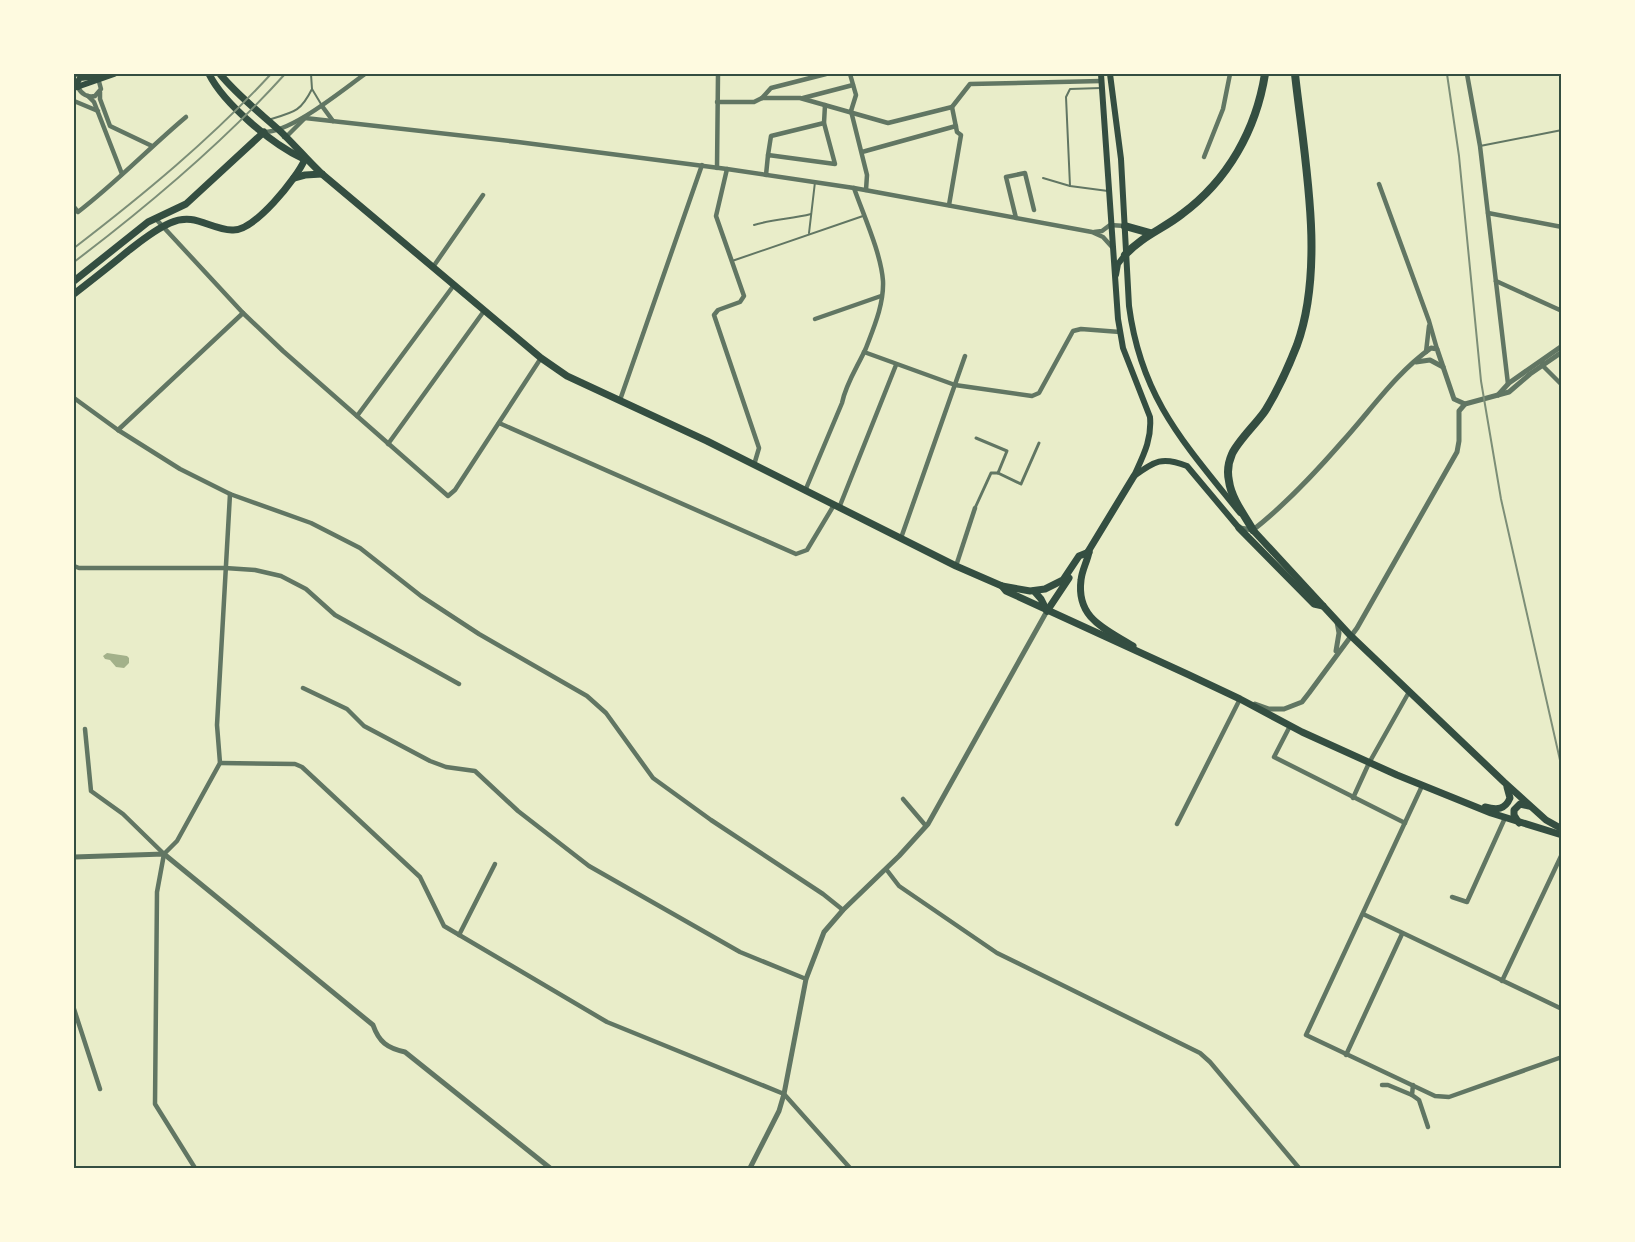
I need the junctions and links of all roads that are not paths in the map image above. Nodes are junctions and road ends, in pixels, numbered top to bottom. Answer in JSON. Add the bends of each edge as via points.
{"nodes":[{"id":1,"x":75,"y":74,"type":"edge"},
{"id":2,"x":114,"y":74,"type":"edge"},
{"id":3,"x":209,"y":74,"type":"edge"},
{"id":4,"x":220,"y":74,"type":"edge"},
{"id":5,"x":312,"y":74,"type":"edge"},
{"id":6,"x":365,"y":74,"type":"edge"},
{"id":7,"x":717,"y":74,"type":"edge"},
{"id":8,"x":826,"y":74,"type":"edge"},
{"id":9,"x":850,"y":74,"type":"edge"},
{"id":10,"x":1110,"y":74,"type":"edge"},
{"id":11,"x":1230,"y":74,"type":"edge"},
{"id":12,"x":1265,"y":74,"type":"edge"},
{"id":13,"x":1295,"y":74,"type":"edge"},
{"id":14,"x":1467,"y":74,"type":"edge"},
{"id":15,"x":100,"y":76,"type":"edge"},
{"id":16,"x":85,"y":77,"type":"junction"},
{"id":17,"x":1101,"y":81,"type":"edge"},
{"id":18,"x":853,"y":85,"type":"junction"},
{"id":19,"x":76,"y":88,"type":"edge"},
{"id":20,"x":312,"y":89,"type":"junction"},
{"id":21,"x":100,"y":92,"type":"junction"},
{"id":22,"x":88,"y":96,"type":"junction"},
{"id":23,"x":800,"y":98,"type":"junction"},
{"id":24,"x":762,"y":99,"type":"junction"},
{"id":25,"x":74,"y":101,"type":"edge"},
{"id":26,"x":717,"y":102,"type":"junction"},
{"id":27,"x":825,"y":105,"type":"junction"},
{"id":28,"x":322,"y":106,"type":"junction"},
{"id":29,"x":952,"y":107,"type":"junction"},
{"id":30,"x":98,"y":111,"type":"junction"},
{"id":31,"x":851,"y":111,"type":"junction"},
{"id":32,"x":307,"y":116,"type":"junction"},
{"id":33,"x":186,"y":117,"type":"dead end"},
{"id":34,"x":267,"y":120,"type":"junction"},
{"id":35,"x":333,"y":121,"type":"junction"},
{"id":36,"x":824,"y":123,"type":"junction"},
{"id":37,"x":956,"y":126,"type":"junction"},
{"id":38,"x":262,"y":130,"type":"junction"},
{"id":39,"x":276,"y":130,"type":"junction"},
{"id":40,"x":1562,"y":130,"type":"edge"},
{"id":41,"x":286,"y":138,"type":"junction"},
{"id":42,"x":274,"y":141,"type":"junction"},
{"id":43,"x":294,"y":144,"type":"junction"},
{"id":44,"x":1480,"y":146,"type":"junction"},
{"id":45,"x":152,"y":147,"type":"junction"},
{"id":46,"x":862,"y":152,"type":"junction"},
{"id":47,"x":768,"y":156,"type":"junction"},
{"id":48,"x":1204,"y":157,"type":"dead end"},
{"id":49,"x":305,"y":159,"type":"junction"},
{"id":50,"x":702,"y":165,"type":"junction"},
{"id":51,"x":717,"y":168,"type":"junction"},
{"id":52,"x":728,"y":169,"type":"junction"},
{"id":53,"x":122,"y":174,"type":"junction"},
{"id":54,"x":322,"y":174,"type":"junction"},
{"id":55,"x":766,"y":175,"type":"junction"},
{"id":56,"x":294,"y":178,"type":"junction"},
{"id":57,"x":1044,"y":178,"type":"dead end"},
{"id":58,"x":815,"y":182,"type":"junction"},
{"id":59,"x":1379,"y":184,"type":"dead end"},
{"id":60,"x":1070,"y":186,"type":"junction"},
{"id":61,"x":854,"y":188,"type":"junction"},
{"id":62,"x":866,"y":190,"type":"junction"},
{"id":63,"x":1108,"y":191,"type":"junction"},
{"id":64,"x":483,"y":195,"type":"dead end"},
{"id":65,"x":186,"y":204,"type":"junction"},
{"id":66,"x":949,"y":205,"type":"junction"},
{"id":67,"x":74,"y":207,"type":"edge"},
{"id":68,"x":1034,"y":210,"type":"dead end"},
{"id":69,"x":1488,"y":213,"type":"junction"},
{"id":70,"x":811,"y":214,"type":"junction"},
{"id":71,"x":864,"y":215,"type":"junction"},
{"id":72,"x":155,"y":218,"type":"junction"},
{"id":73,"x":1016,"y":218,"type":"junction"},
{"id":74,"x":190,"y":219,"type":"junction"},
{"id":75,"x":754,"y":225,"type":"dead end"},
{"id":76,"x":1110,"y":225,"type":"junction"},
{"id":77,"x":164,"y":226,"type":"junction"},
{"id":78,"x":1125,"y":226,"type":"junction"},
{"id":79,"x":1562,"y":226,"type":"edge"},
{"id":80,"x":1092,"y":232,"type":"junction"},
{"id":81,"x":1150,"y":233,"type":"junction"},
{"id":82,"x":808,"y":234,"type":"junction"},
{"id":83,"x":1112,"y":247,"type":"junction"},
{"id":84,"x":1125,"y":255,"type":"junction"},
{"id":85,"x":732,"y":261,"type":"junction"},
{"id":86,"x":433,"y":267,"type":"junction"},
{"id":87,"x":74,"y":281,"type":"edge"},
{"id":88,"x":1496,"y":281,"type":"junction"},
{"id":89,"x":1114,"y":284,"type":"junction"},
{"id":90,"x":454,"y":285,"type":"junction"},
{"id":91,"x":74,"y":294,"type":"edge"},
{"id":92,"x":881,"y":296,"type":"junction"},
{"id":93,"x":484,"y":311,"type":"junction"},
{"id":94,"x":1562,"y":311,"type":"edge"},
{"id":95,"x":243,"y":313,"type":"junction"},
{"id":96,"x":815,"y":319,"type":"dead end"},
{"id":97,"x":1429,"y":321,"type":"junction"},
{"id":98,"x":1120,"y":332,"type":"junction"},
{"id":99,"x":1562,"y":346,"type":"edge"},
{"id":100,"x":1438,"y":351,"type":"junction"},
{"id":101,"x":864,"y":352,"type":"junction"},
{"id":102,"x":1426,"y":352,"type":"junction"},
{"id":103,"x":1562,"y":352,"type":"edge"},
{"id":104,"x":965,"y":356,"type":"dead end"},
{"id":105,"x":1544,"y":357,"type":"junction"},
{"id":106,"x":541,"y":358,"type":"junction"},
{"id":107,"x":1426,"y":359,"type":"junction"},
{"id":108,"x":896,"y":365,"type":"junction"},
{"id":109,"x":1542,"y":365,"type":"junction"},
{"id":110,"x":1444,"y":368,"type":"junction"},
{"id":111,"x":1525,"y":378,"type":"junction"},
{"id":112,"x":1509,"y":383,"type":"junction"},
{"id":113,"x":955,"y":385,"type":"junction"},
{"id":114,"x":1562,"y":385,"type":"edge"},
{"id":115,"x":1501,"y":395,"type":"junction"},
{"id":116,"x":74,"y":398,"type":"edge"},
{"id":117,"x":620,"y":400,"type":"junction"},
{"id":118,"x":1465,"y":404,"type":"junction"},
{"id":119,"x":357,"y":417,"type":"junction"},
{"id":120,"x":499,"y":423,"type":"junction"},
{"id":121,"x":118,"y":430,"type":"junction"},
{"id":122,"x":976,"y":438,"type":"dead end"},
{"id":123,"x":1039,"y":443,"type":"dead end"},
{"id":124,"x":388,"y":444,"type":"junction"},
{"id":125,"x":754,"y":465,"type":"junction"},
{"id":126,"x":998,"y":473,"type":"junction"},
{"id":127,"x":1134,"y":476,"type":"junction"},
{"id":128,"x":805,"y":490,"type":"junction"},
{"id":129,"x":230,"y":494,"type":"junction"},
{"id":130,"x":837,"y":506,"type":"junction"},
{"id":131,"x":975,"y":508,"type":"joint"},
{"id":132,"x":1239,"y":528,"type":"junction"},
{"id":133,"x":1253,"y":530,"type":"junction"},
{"id":134,"x":901,"y":538,"type":"junction"},
{"id":135,"x":1089,"y":552,"type":"junction"},
{"id":136,"x":956,"y":566,"type":"junction"},
{"id":137,"x":74,"y":567,"type":"edge"},
{"id":138,"x":225,"y":568,"type":"junction"},
{"id":139,"x":1002,"y":586,"type":"junction"},
{"id":140,"x":1034,"y":591,"type":"junction"},
{"id":141,"x":1323,"y":606,"type":"junction"},
{"id":142,"x":1047,"y":611,"type":"junction"},
{"id":143,"x":1337,"y":622,"type":"junction"},
{"id":144,"x":1350,"y":635,"type":"junction"},
{"id":145,"x":1145,"y":654,"type":"junction"},
{"id":146,"x":1334,"y":658,"type":"junction"},
{"id":147,"x":459,"y":684,"type":"dead end"},
{"id":148,"x":303,"y":688,"type":"dead end"},
{"id":149,"x":1409,"y":692,"type":"junction"},
{"id":150,"x":1240,"y":699,"type":"junction"},
{"id":151,"x":1290,"y":726,"type":"junction"},
{"id":152,"x":85,"y":729,"type":"dead end"},
{"id":153,"x":220,"y":763,"type":"junction"},
{"id":154,"x":1369,"y":763,"type":"junction"},
{"id":155,"x":1504,"y":782,"type":"junction"},
{"id":156,"x":1422,"y":786,"type":"junction"},
{"id":157,"x":1353,"y":798,"type":"junction"},
{"id":158,"x":903,"y":799,"type":"dead end"},
{"id":159,"x":1460,"y":802,"type":"junction"},
{"id":160,"x":1532,"y":807,"type":"junction"},
{"id":161,"x":1505,"y":818,"type":"junction"},
{"id":162,"x":1405,"y":823,"type":"junction"},
{"id":163,"x":1519,"y":823,"type":"junction"},
{"id":164,"x":1177,"y":824,"type":"dead end"},
{"id":165,"x":926,"y":826,"type":"junction"},
{"id":166,"x":1562,"y":829,"type":"edge"},
{"id":167,"x":1562,"y":834,"type":"edge"},
{"id":168,"x":164,"y":854,"type":"junction"},
{"id":169,"x":1562,"y":854,"type":"edge"},
{"id":170,"x":74,"y":857,"type":"edge"},
{"id":171,"x":495,"y":864,"type":"dead end"},
{"id":172,"x":886,"y":869,"type":"junction"},
{"id":173,"x":1452,"y":897,"type":"dead end"},
{"id":174,"x":843,"y":910,"type":"junction"},
{"id":175,"x":1363,"y":914,"type":"junction"},
{"id":176,"x":1402,"y":934,"type":"junction"},
{"id":177,"x":459,"y":935,"type":"junction"},
{"id":178,"x":806,"y":979,"type":"junction"},
{"id":179,"x":1502,"y":981,"type":"junction"},
{"id":180,"x":74,"y":1009,"type":"edge"},
{"id":181,"x":1562,"y":1009,"type":"edge"},
{"id":182,"x":1346,"y":1054,"type":"junction"},
{"id":183,"x":1562,"y":1057,"type":"edge"},
{"id":184,"x":1382,"y":1085,"type":"dead end"},
{"id":185,"x":1413,"y":1085,"type":"junction"},
{"id":186,"x":100,"y":1089,"type":"dead end"},
{"id":187,"x":784,"y":1094,"type":"junction"},
{"id":188,"x":1412,"y":1095,"type":"junction"},
{"id":189,"x":1428,"y":1127,"type":"dead end"},
{"id":190,"x":195,"y":1168,"type":"edge"},
{"id":191,"x":550,"y":1168,"type":"edge"},
{"id":192,"x":750,"y":1168,"type":"edge"},
{"id":193,"x":850,"y":1168,"type":"edge"},
{"id":194,"x":1299,"y":1168,"type":"edge"}],
"edges":[{"from":1,"to":16,"type":"street"},
{"from":2,"to":15,"type":"main road"},
{"from":3,"to":38,"type":"main road","via":[[228,101]]},
{"from":4,"to":34,"type":"main road"},
{"from":5,"to":20,"type":"lane"},
{"from":6,"to":28,"type":"street"},
{"from":7,"to":26,"type":"street"},
{"from":8,"to":24,"type":"street","via":[[771,88]]},
{"from":9,"to":18,"type":"street"},
{"from":10,"to":78,"type":"main road"},
{"from":11,"to":48,"type":"street","via":[[1223,109]]},
{"from":12,"to":81,"type":"highway","via":[[1245,142],[1227,169],[1204,197]]},
{"from":13,"to":133,"type":"highway","via":[[1312,230],[1311,264],[1298,342],[1265,410],[1232,454],[1228,467],[1230,487]]},
{"from":14,"to":44,"type":"street"},
{"from":15,"to":16,"type":"main road"},
{"from":15,"to":19,"type":"main road"},
{"from":15,"to":21,"type":"street"},
{"from":16,"to":19,"type":"main road","via":[[78,79]]},
{"from":17,"to":29,"type":"street","via":[[970,84]]},
{"from":17,"to":60,"type":"lane","via":[[1070,89],[1066,98]]},
{"from":17,"to":63,"type":"main road"},
{"from":18,"to":23,"type":"street"},
{"from":18,"to":31,"type":"street","via":[[856,95]]},
{"from":19,"to":22,"type":"street"},
{"from":20,"to":28,"type":"lane"},
{"from":20,"to":34,"type":"lane","via":[[301,108]]},
{"from":21,"to":22,"type":"street"},
{"from":21,"to":45,"type":"street","via":[[110,126]]},
{"from":22,"to":30,"type":"street"},
{"from":23,"to":24,"type":"street"},
{"from":23,"to":27,"type":"street"},
{"from":24,"to":26,"type":"street"},
{"from":25,"to":30,"type":"street"},
{"from":26,"to":51,"type":"street"},
{"from":27,"to":31,"type":"street"},
{"from":27,"to":36,"type":"street"},
{"from":28,"to":32,"type":"street"},
{"from":28,"to":35,"type":"street"},
{"from":29,"to":31,"type":"street","via":[[888,123]]},
{"from":29,"to":37,"type":"street"},
{"from":30,"to":53,"type":"street"},
{"from":31,"to":46,"type":"street"},
{"from":32,"to":35,"type":"street"},
{"from":32,"to":39,"type":"street"},
{"from":32,"to":41,"type":"street"},
{"from":33,"to":45,"type":"street"},
{"from":34,"to":39,"type":"main road"},
{"from":35,"to":50,"type":"street"},
{"from":36,"to":47,"type":"street","via":[[771,136]]},
{"from":36,"to":47,"type":"street","via":[[835,164]]},
{"from":37,"to":46,"type":"street"},
{"from":37,"to":66,"type":"street","via":[[961,135]]},
{"from":38,"to":39,"type":"street"},
{"from":38,"to":42,"type":"main road"},
{"from":38,"to":65,"type":"main road"},
{"from":39,"to":41,"type":"main road"},
{"from":39,"to":42,"type":"street"},
{"from":39,"to":43,"type":"street"},
{"from":40,"to":44,"type":"lane"},
{"from":41,"to":43,"type":"main road"},
{"from":42,"to":49,"type":"main road"},
{"from":43,"to":49,"type":"main road"},
{"from":44,"to":69,"type":"street"},
{"from":45,"to":53,"type":"street"},
{"from":46,"to":62,"type":"street"},
{"from":47,"to":55,"type":"street"},
{"from":49,"to":54,"type":"main road"},
{"from":49,"to":56,"type":"main road"},
{"from":50,"to":51,"type":"street"},
{"from":50,"to":117,"type":"street"},
{"from":51,"to":52,"type":"street"},
{"from":52,"to":55,"type":"street"},
{"from":52,"to":85,"type":"street","via":[[716,214]]},
{"from":53,"to":67,"type":"street","via":[[78,212]]},
{"from":54,"to":56,"type":"main road"},
{"from":54,"to":86,"type":"main road"},
{"from":55,"to":58,"type":"street"},
{"from":56,"to":74,"type":"main road","via":[[243,229],[234,231]]},
{"from":57,"to":60,"type":"lane"},
{"from":58,"to":61,"type":"street"},
{"from":58,"to":70,"type":"lane"},
{"from":59,"to":97,"type":"street"},
{"from":60,"to":63,"type":"lane"},
{"from":61,"to":62,"type":"street"},
{"from":61,"to":71,"type":"street"},
{"from":62,"to":66,"type":"street"},
{"from":63,"to":76,"type":"main road"},
{"from":64,"to":86,"type":"street"},
{"from":65,"to":72,"type":"main road"},
{"from":65,"to":74,"type":"main road"},
{"from":66,"to":73,"type":"street"},
{"from":68,"to":73,"type":"street","via":[[1025,173],[1006,177]]},
{"from":69,"to":79,"type":"street"},
{"from":69,"to":88,"type":"street"},
{"from":70,"to":75,"type":"lane"},
{"from":70,"to":82,"type":"lane"},
{"from":71,"to":82,"type":"lane"},
{"from":71,"to":92,"type":"street","via":[[880,265]]},
{"from":72,"to":77,"type":"street"},
{"from":72,"to":87,"type":"main road"},
{"from":73,"to":80,"type":"street"},
{"from":74,"to":77,"type":"main road"},
{"from":76,"to":78,"type":"street"},
{"from":76,"to":80,"type":"street"},
{"from":76,"to":83,"type":"main road"},
{"from":77,"to":91,"type":"main road"},
{"from":77,"to":95,"type":"street"},
{"from":78,"to":81,"type":"highway"},
{"from":78,"to":84,"type":"main road"},
{"from":80,"to":83,"type":"street"},
{"from":81,"to":84,"type":"highway"},
{"from":82,"to":85,"type":"lane"},
{"from":83,"to":89,"type":"main road"},
{"from":84,"to":89,"type":"main road","via":[[1118,264]]},
{"from":84,"to":133,"type":"main road","via":[[1132,329],[1148,383],[1172,426]]},
{"from":85,"to":125,"type":"street","via":[[743,298],[714,315],[759,448]]},
{"from":86,"to":90,"type":"main road"},
{"from":88,"to":94,"type":"street"},
{"from":88,"to":112,"type":"street"},
{"from":89,"to":98,"type":"main road"},
{"from":90,"to":93,"type":"main road"},
{"from":90,"to":119,"type":"street"},
{"from":92,"to":96,"type":"street"},
{"from":92,"to":101,"type":"street"},
{"from":93,"to":106,"type":"main road"},
{"from":93,"to":124,"type":"street"},
{"from":95,"to":119,"type":"street"},
{"from":95,"to":121,"type":"street"},
{"from":97,"to":100,"type":"street"},
{"from":97,"to":102,"type":"street"},
{"from":98,"to":113,"type":"street","via":[[1073,331],[1036,396]]},
{"from":98,"to":127,"type":"main road","via":[[1150,417],[1148,446]]},
{"from":99,"to":105,"type":"street"},
{"from":100,"to":102,"type":"street","via":[[1433,347]]},
{"from":100,"to":110,"type":"street"},
{"from":101,"to":108,"type":"street"},
{"from":101,"to":128,"type":"street"},
{"from":102,"to":107,"type":"street"},
{"from":103,"to":109,"type":"street"},
{"from":104,"to":113,"type":"street"},
{"from":105,"to":109,"type":"street"},
{"from":105,"to":112,"type":"street"},
{"from":106,"to":117,"type":"main road","via":[[567,376]]},
{"from":106,"to":120,"type":"street"},
{"from":107,"to":110,"type":"street"},
{"from":107,"to":133,"type":"street","via":[[1412,364],[1331,454]]},
{"from":108,"to":113,"type":"street"},
{"from":108,"to":130,"type":"street"},
{"from":109,"to":111,"type":"street"},
{"from":109,"to":114,"type":"street"},
{"from":110,"to":118,"type":"street","via":[[1454,399]]},
{"from":111,"to":112,"type":"street"},
{"from":111,"to":115,"type":"street"},
{"from":112,"to":115,"type":"street"},
{"from":113,"to":134,"type":"street"},
{"from":115,"to":118,"type":"street"},
{"from":116,"to":121,"type":"street"},
{"from":117,"to":125,"type":"main road"},
{"from":118,"to":144,"type":"street","via":[[1458,411],[1457,452]]},
{"from":119,"to":124,"type":"street"},
{"from":120,"to":124,"type":"street","via":[[449,495]]},
{"from":120,"to":130,"type":"street","via":[[796,554],[807,550]]},
{"from":121,"to":129,"type":"street","via":[[180,470]]},
{"from":122,"to":126,"type":"street","via":[[1007,451]]},
{"from":123,"to":126,"type":"street","via":[[1021,484]]},
{"from":125,"to":128,"type":"main road"},
{"from":126,"to":131,"type":"street","via":[[991,473]]},
{"from":127,"to":132,"type":"main road","via":[[1161,460],[1187,466]]},
{"from":127,"to":135,"type":"main road"},
{"from":128,"to":130,"type":"main road"},
{"from":129,"to":138,"type":"street"},
{"from":129,"to":174,"type":"street","via":[[311,523],[360,548],[430,603],[587,696],[606,713],[653,778]]},
{"from":130,"to":134,"type":"main road"},
{"from":131,"to":136,"type":"street"},
{"from":132,"to":133,"type":"street"},
{"from":132,"to":141,"type":"main road","via":[[1314,604]]},
{"from":133,"to":141,"type":"main road"},
{"from":134,"to":136,"type":"main road"},
{"from":135,"to":140,"type":"main road","via":[[1079,556],[1062,580],[1045,590]]},
{"from":135,"to":142,"type":"main road"},
{"from":135,"to":145,"type":"main road","via":[[1080,591],[1084,606],[1105,630]]},
{"from":136,"to":139,"type":"main road"},
{"from":137,"to":138,"type":"street"},
{"from":138,"to":147,"type":"street","via":[[281,576],[306,589],[335,615]]},
{"from":138,"to":153,"type":"street","via":[[217,725]]},
{"from":139,"to":140,"type":"main road"},
{"from":139,"to":142,"type":"main road"},
{"from":140,"to":142,"type":"main road"},
{"from":141,"to":143,"type":"main road"},
{"from":142,"to":145,"type":"main road"},
{"from":142,"to":165,"type":"street"},
{"from":143,"to":144,"type":"main road"},
{"from":143,"to":146,"type":"street"},
{"from":144,"to":146,"type":"street"},
{"from":144,"to":149,"type":"main road"},
{"from":145,"to":150,"type":"main road"},
{"from":146,"to":150,"type":"street","via":[[1302,702],[1294,706],[1276,710]]},
{"from":148,"to":178,"type":"street","via":[[430,761],[475,771],[518,812],[590,866],[740,952]]},
{"from":149,"to":154,"type":"street"},
{"from":149,"to":155,"type":"main road"},
{"from":150,"to":151,"type":"main road"},
{"from":150,"to":164,"type":"street"},
{"from":151,"to":154,"type":"main road"},
{"from":151,"to":157,"type":"street","via":[[1274,758]]},
{"from":152,"to":168,"type":"street","via":[[91,791],[123,814]]},
{"from":153,"to":168,"type":"street","via":[[177,841]]},
{"from":153,"to":177,"type":"street","via":[[302,767],[420,877],[444,926]]},
{"from":154,"to":156,"type":"main road"},
{"from":154,"to":157,"type":"street"},
{"from":155,"to":159,"type":"main road","via":[[1510,798],[1505,807]]},
{"from":155,"to":160,"type":"main road"},
{"from":156,"to":159,"type":"main road"},
{"from":156,"to":162,"type":"street"},
{"from":157,"to":162,"type":"street"},
{"from":158,"to":165,"type":"street"},
{"from":159,"to":161,"type":"main road"},
{"from":160,"to":163,"type":"main road","via":[[1516,806],[1514,815]]},
{"from":160,"to":166,"type":"main road"},
{"from":161,"to":163,"type":"main road"},
{"from":161,"to":173,"type":"street","via":[[1467,902]]},
{"from":162,"to":175,"type":"street"},
{"from":163,"to":167,"type":"main road"},
{"from":165,"to":172,"type":"street"},
{"from":168,"to":170,"type":"street"},
{"from":168,"to":190,"type":"street","via":[[157,892],[155,1104]]},
{"from":168,"to":191,"type":"street","via":[[373,1025],[384,1045],[405,1052]]},
{"from":169,"to":179,"type":"street"},
{"from":171,"to":177,"type":"street"},
{"from":172,"to":174,"type":"street"},
{"from":172,"to":194,"type":"street","via":[[899,886],[997,953],[1200,1053]]},
{"from":174,"to":178,"type":"street","via":[[824,932]]},
{"from":175,"to":176,"type":"street"},
{"from":175,"to":182,"type":"street","via":[[1306,1035]]},
{"from":176,"to":179,"type":"street"},
{"from":176,"to":182,"type":"street"},
{"from":177,"to":187,"type":"street","via":[[607,1022]]},
{"from":178,"to":187,"type":"street"},
{"from":179,"to":181,"type":"street"},
{"from":180,"to":186,"type":"street"},
{"from":182,"to":185,"type":"street"},
{"from":183,"to":185,"type":"street","via":[[1449,1096],[1435,1096]]},
{"from":184,"to":188,"type":"street"},
{"from":185,"to":188,"type":"street"},
{"from":187,"to":192,"type":"street"},
{"from":187,"to":193,"type":"street"},
{"from":188,"to":189,"type":"street","via":[[1419,1101]]}]}
